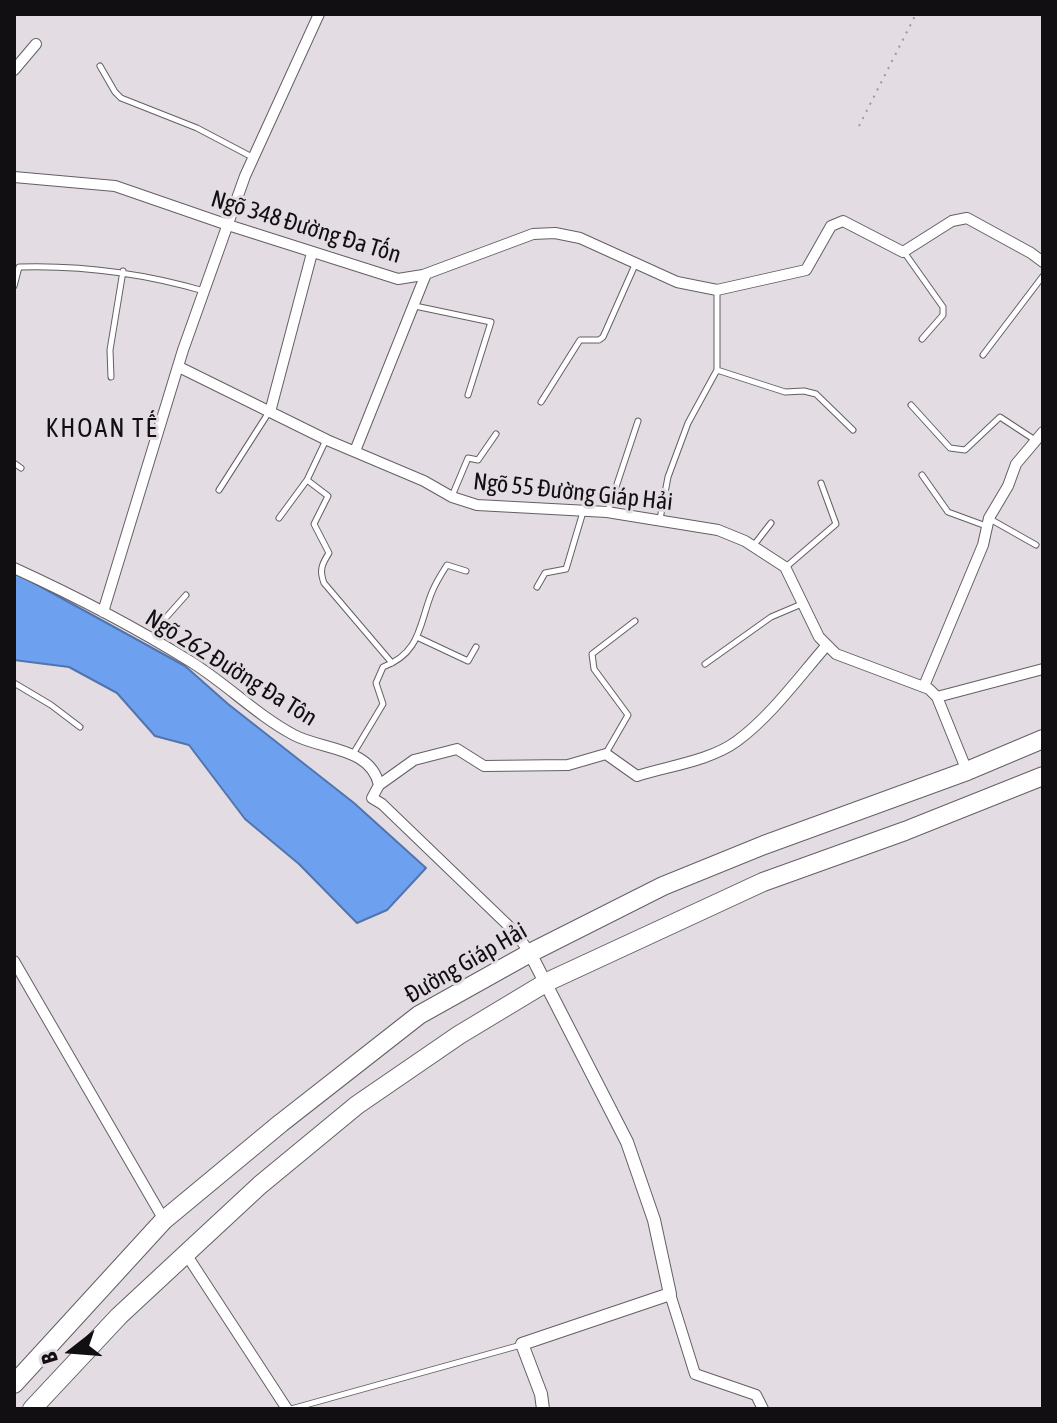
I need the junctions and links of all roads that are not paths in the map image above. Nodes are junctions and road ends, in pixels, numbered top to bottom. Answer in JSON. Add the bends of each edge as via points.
{"nodes":[{"id":1,"x":319,"y":14,"type":"edge"},
{"id":2,"x":36,"y":44,"type":"dead end"},
{"id":3,"x":100,"y":66,"type":"dead end"},
{"id":4,"x":14,"y":70,"type":"edge"},
{"id":5,"x":252,"y":157,"type":"junction"},
{"id":6,"x":14,"y":177,"type":"edge"},
{"id":7,"x":228,"y":225,"type":"junction"},
{"id":8,"x":903,"y":252,"type":"junction"},
{"id":9,"x":312,"y":253,"type":"junction"},
{"id":10,"x":1043,"y":262,"type":"edge"},
{"id":11,"x":635,"y":265,"type":"junction"},
{"id":12,"x":17,"y":266,"type":"edge"},
{"id":13,"x":123,"y":271,"type":"junction"},
{"id":14,"x":426,"y":274,"type":"junction"},
{"id":15,"x":1043,"y":276,"type":"edge"},
{"id":16,"x":14,"y":286,"type":"edge"},
{"id":17,"x":717,"y":290,"type":"junction"},
{"id":18,"x":204,"y":291,"type":"junction"},
{"id":19,"x":414,"y":306,"type":"junction"},
{"id":20,"x":922,"y":339,"type":"dead end"},
{"id":21,"x":983,"y":355,"type":"dead end"},
{"id":22,"x":179,"y":367,"type":"junction"},
{"id":23,"x":717,"y":370,"type":"junction"},
{"id":24,"x":111,"y":377,"type":"dead end"},
{"id":25,"x":468,"y":395,"type":"dead end"},
{"id":26,"x":541,"y":402,"type":"dead end"},
{"id":27,"x":911,"y":405,"type":"dead end"},
{"id":28,"x":270,"y":412,"type":"junction"},
{"id":29,"x":638,"y":421,"type":"dead end"},
{"id":30,"x":853,"y":430,"type":"dead end"},
{"id":31,"x":496,"y":434,"type":"dead end"},
{"id":32,"x":1039,"y":436,"type":"edge"},
{"id":33,"x":327,"y":440,"type":"junction"},
{"id":34,"x":355,"y":451,"type":"junction"},
{"id":35,"x":14,"y":463,"type":"edge"},
{"id":36,"x":21,"y":468,"type":"dead end"},
{"id":37,"x":922,"y":475,"type":"dead end"},
{"id":38,"x":307,"y":480,"type":"junction"},
{"id":39,"x":821,"y":483,"type":"dead end"},
{"id":40,"x":219,"y":490,"type":"dead end"},
{"id":41,"x":452,"y":497,"type":"junction"},
{"id":42,"x":584,"y":511,"type":"junction"},
{"id":43,"x":607,"y":512,"type":"junction"},
{"id":44,"x":279,"y":518,"type":"dead end"},
{"id":45,"x":660,"y":520,"type":"junction"},
{"id":46,"x":988,"y":522,"type":"junction"},
{"id":47,"x":771,"y":523,"type":"dead end"},
{"id":48,"x":1036,"y":545,"type":"dead end"},
{"id":49,"x":753,"y":546,"type":"junction"},
{"id":50,"x":785,"y":567,"type":"junction"},
{"id":51,"x":14,"y":568,"type":"edge"},
{"id":52,"x":466,"y":571,"type":"dead end"},
{"id":53,"x":537,"y":587,"type":"dead end"},
{"id":54,"x":186,"y":595,"type":"dead end"},
{"id":55,"x":805,"y":603,"type":"junction"},
{"id":56,"x":103,"y":612,"type":"junction"},
{"id":57,"x":635,"y":621,"type":"dead end"},
{"id":58,"x":419,"y":638,"type":"junction"},
{"id":59,"x":151,"y":640,"type":"junction"},
{"id":60,"x":827,"y":645,"type":"junction"},
{"id":61,"x":476,"y":647,"type":"dead end"},
{"id":62,"x":392,"y":663,"type":"junction"},
{"id":63,"x":705,"y":664,"type":"dead end"},
{"id":64,"x":1043,"y":669,"type":"edge"},
{"id":65,"x":14,"y":683,"type":"edge"},
{"id":66,"x":924,"y":686,"type":"junction"},
{"id":67,"x":937,"y":697,"type":"junction"},
{"id":68,"x":80,"y":727,"type":"dead end"},
{"id":69,"x":1043,"y":739,"type":"edge"},
{"id":70,"x":353,"y":754,"type":"junction"},
{"id":71,"x":606,"y":754,"type":"junction"},
{"id":72,"x":967,"y":771,"type":"junction"},
{"id":73,"x":1043,"y":776,"type":"edge"},
{"id":74,"x":379,"y":785,"type":"junction"},
{"id":75,"x":892,"y":799,"type":"junction"},
{"id":76,"x":905,"y":831,"type":"junction"},
{"id":77,"x":530,"y":953,"type":"junction"},
{"id":78,"x":14,"y":961,"type":"edge"},
{"id":79,"x":547,"y":982,"type":"junction"},
{"id":80,"x":237,"y":1160,"type":"junction"},
{"id":81,"x":260,"y":1185,"type":"junction"},
{"id":82,"x":164,"y":1220,"type":"junction"},
{"id":83,"x":186,"y":1254,"type":"junction"},
{"id":84,"x":97,"y":1294,"type":"junction"},
{"id":85,"x":670,"y":1294,"type":"junction"},
{"id":86,"x":119,"y":1316,"type":"junction"},
{"id":87,"x":522,"y":1344,"type":"junction"},
{"id":88,"x":14,"y":1384,"type":"edge"},
{"id":89,"x":32,"y":1409,"type":"edge"},
{"id":90,"x":289,"y":1409,"type":"edge"},
{"id":91,"x":543,"y":1409,"type":"edge"},
{"id":92,"x":763,"y":1409,"type":"edge"}],
"edges":[{"from":1,"to":5,"type":"street"},
{"from":2,"to":4,"type":"street"},
{"from":3,"to":5,"type":"lane","via":[[121,98]]},
{"from":5,"to":7,"type":"street"},
{"from":6,"to":7,"type":"street","name":"Ngõ 348 Đường Đa Tốn","via":[[115,186]]},
{"from":7,"to":9,"type":"street","name":"Ngõ 348 Đường Đa Tốn"},
{"from":7,"to":18,"type":"street"},
{"from":8,"to":10,"type":"street","via":[[952,221],[967,218]]},
{"from":8,"to":17,"type":"street","name":"Ngõ 348 Đường Đa Tốn","via":[[843,221],[831,226],[806,270]]},
{"from":8,"to":20,"type":"lane","via":[[943,307],[943,315]]},
{"from":9,"to":14,"type":"street","name":"Ngõ 348 Đường Đa Tốn","via":[[398,279]]},
{"from":9,"to":28,"type":"street"},
{"from":11,"to":14,"type":"street","name":"Ngõ 348 Đường Đa Tốn","via":[[580,238],[555,233],[533,234]]},
{"from":11,"to":17,"type":"street","name":"Ngõ 348 Đường Đa Tốn","via":[[677,282]]},
{"from":11,"to":26,"type":"lane","via":[[603,337],[580,340]]},
{"from":12,"to":13,"type":"lane"},
{"from":12,"to":16,"type":"lane"},
{"from":13,"to":18,"type":"lane"},
{"from":13,"to":24,"type":"lane","via":[[110,350]]},
{"from":14,"to":19,"type":"street"},
{"from":15,"to":21,"type":"lane"},
{"from":17,"to":23,"type":"lane"},
{"from":18,"to":22,"type":"street"},
{"from":19,"to":25,"type":"lane","via":[[491,322]]},
{"from":19,"to":34,"type":"street"},
{"from":22,"to":28,"type":"street","name":"Ngõ 55 Đường Giáp Hải"},
{"from":22,"to":56,"type":"street"},
{"from":23,"to":30,"type":"lane","via":[[785,392],[816,394]]},
{"from":23,"to":45,"type":"lane","via":[[688,423],[668,477]]},
{"from":27,"to":32,"type":"lane","via":[[950,448],[965,450],[1000,417]]},
{"from":28,"to":33,"type":"street","name":"Ngõ 55 Đường Giáp Hải"},
{"from":28,"to":40,"type":"lane"},
{"from":29,"to":43,"type":"lane"},
{"from":31,"to":41,"type":"lane","via":[[478,460],[468,458]]},
{"from":32,"to":46,"type":"street","via":[[1016,464]]},
{"from":33,"to":34,"type":"street","name":"Ngõ 55 Đường Giáp Hải"},
{"from":33,"to":38,"type":"lane"},
{"from":34,"to":41,"type":"street","name":"Ngõ 55 Đường Giáp Hải"},
{"from":35,"to":36,"type":"lane"},
{"from":37,"to":46,"type":"lane","via":[[948,512]]},
{"from":38,"to":44,"type":"lane"},
{"from":38,"to":62,"type":"lane","via":[[328,496],[314,524],[329,553],[321,566],[324,583]]},
{"from":39,"to":50,"type":"lane","via":[[836,524]]},
{"from":41,"to":42,"type":"street","name":"Ngõ 55 Đường Giáp Hải","via":[[477,505]]},
{"from":42,"to":43,"type":"street","name":"Ngõ 55 Đường Giáp Hải"},
{"from":42,"to":53,"type":"lane","via":[[566,569],[545,573]]},
{"from":43,"to":45,"type":"street","name":"Ngõ 55 Đường Giáp Hải"},
{"from":45,"to":49,"type":"street","name":"Ngõ 55 Đường Giáp Hải","via":[[718,530]]},
{"from":46,"to":48,"type":"lane"},
{"from":46,"to":66,"type":"street"},
{"from":47,"to":49,"type":"lane"},
{"from":49,"to":50,"type":"street","name":"Ngõ 55 Đường Giáp Hải"},
{"from":50,"to":55,"type":"street","name":"Ngõ 55 Đường Giáp Hải"},
{"from":51,"to":56,"type":"street","name":"Ngõ 262 Đường Đa Tôn"},
{"from":52,"to":58,"type":"lane","via":[[447,565],[433,588]]},
{"from":54,"to":59,"type":"lane"},
{"from":55,"to":60,"type":"street","name":"Ngõ 55 Đường Giáp Hải"},
{"from":55,"to":63,"type":"lane","via":[[771,617]]},
{"from":56,"to":59,"type":"street","name":"Ngõ 262 Đường Đa Tôn"},
{"from":57,"to":71,"type":"lane","via":[[592,654],[594,669],[628,715]]},
{"from":58,"to":61,"type":"lane","via":[[468,661]]},
{"from":58,"to":62,"type":"lane"},
{"from":59,"to":70,"type":"street","name":"Ngõ 262 Đường Đa Tôn","via":[[294,735]]},
{"from":60,"to":66,"type":"street","via":[[862,665]]},
{"from":60,"to":71,"type":"street","via":[[735,742],[637,776]]},
{"from":62,"to":70,"type":"lane","via":[[383,667],[376,683],[383,704],[379,714]]},
{"from":64,"to":67,"type":"street"},
{"from":65,"to":68,"type":"lane"},
{"from":66,"to":67,"type":"street"},
{"from":67,"to":72,"type":"street"},
{"from":69,"to":72,"type":"highway","name":"Đường Giáp Hải"},
{"from":70,"to":74,"type":"street","via":[[377,775]]},
{"from":71,"to":74,"type":"street","via":[[568,765],[484,766],[457,749],[414,760]]},
{"from":72,"to":75,"type":"highway","name":"Đường Giáp Hải"},
{"from":73,"to":76,"type":"highway"},
{"from":74,"to":77,"type":"street","via":[[372,798],[515,932]]},
{"from":75,"to":76,"type":"highway"},
{"from":75,"to":77,"type":"highway","name":"Đường Giáp Hải","via":[[663,886]]},
{"from":76,"to":79,"type":"highway","via":[[763,882]]},
{"from":77,"to":79,"type":"street"},
{"from":77,"to":80,"type":"highway","name":"Đường Giáp Hải","via":[[419,1015]]},
{"from":78,"to":82,"type":"street"},
{"from":79,"to":81,"type":"highway","via":[[357,1105]]},
{"from":79,"to":85,"type":"street","via":[[627,1142],[654,1220]]},
{"from":80,"to":81,"type":"highway"},
{"from":80,"to":82,"type":"highway","name":"Đường Giáp Hải"},
{"from":81,"to":83,"type":"highway"},
{"from":82,"to":84,"type":"highway","name":"Đường Giáp Hải"},
{"from":83,"to":86,"type":"highway"},
{"from":83,"to":90,"type":"street"},
{"from":84,"to":86,"type":"highway"},
{"from":84,"to":88,"type":"highway","name":"Đường Giáp Hải"},
{"from":85,"to":87,"type":"street"},
{"from":85,"to":92,"type":"street","via":[[695,1374],[756,1395]]},
{"from":86,"to":89,"type":"highway"},
{"from":87,"to":90,"type":"lane"},
{"from":87,"to":91,"type":"street"}]}
